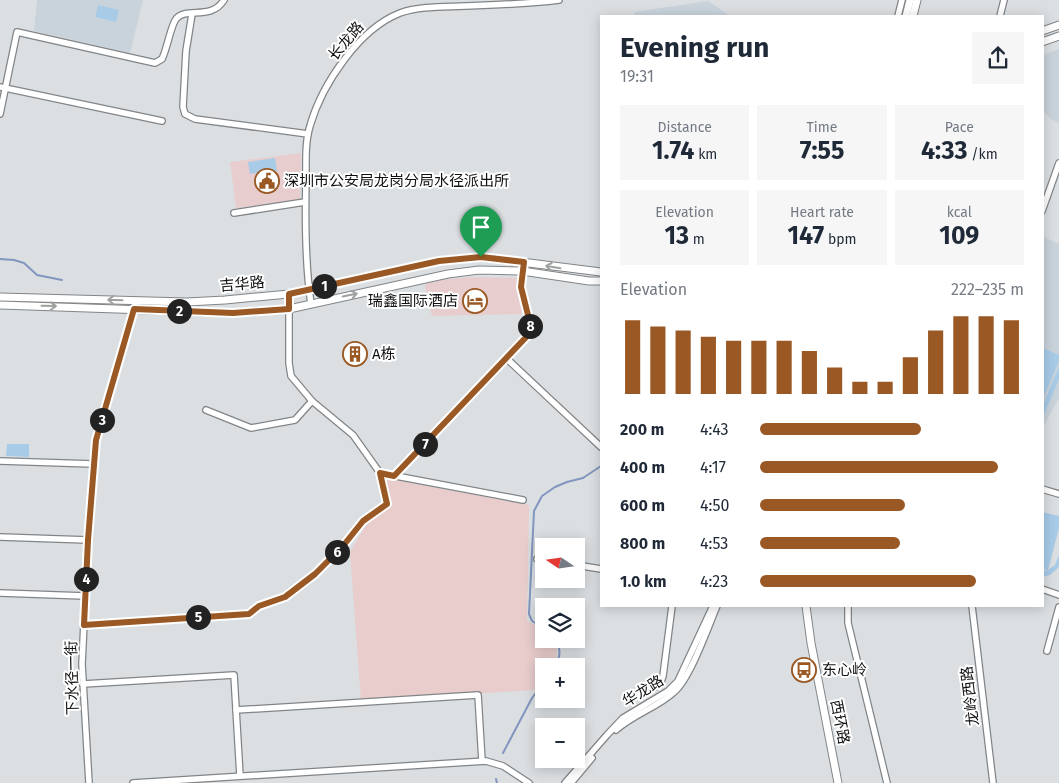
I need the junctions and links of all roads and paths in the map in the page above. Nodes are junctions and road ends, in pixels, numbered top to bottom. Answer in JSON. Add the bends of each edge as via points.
{"nodes":[{"id":1,"x":224,"y":0,"type":"edge"},
{"id":2,"x":559,"y":0,"type":"edge"},
{"id":3,"x":902,"y":0,"type":"edge"},
{"id":4,"x":910,"y":0,"type":"edge"},
{"id":5,"x":917,"y":0,"type":"edge"},
{"id":6,"x":1004,"y":0,"type":"edge"},
{"id":7,"x":525,"y":2,"type":"edge"},
{"id":8,"x":457,"y":3,"type":"edge"},
{"id":9,"x":192,"y":14,"type":"junction"},
{"id":10,"x":898,"y":15,"type":"edge"},
{"id":11,"x":906,"y":15,"type":"edge"},
{"id":12,"x":913,"y":15,"type":"edge"},
{"id":13,"x":1000,"y":15,"type":"edge"},
{"id":14,"x":1059,"y":26,"type":"edge"},
{"id":15,"x":1044,"y":30,"type":"edge"},
{"id":16,"x":1059,"y":36,"type":"edge"},
{"id":17,"x":1044,"y":41,"type":"edge"},
{"id":18,"x":3,"y":88,"type":"edge"},
{"id":19,"x":0,"y":114,"type":"edge"},
{"id":20,"x":162,"y":120,"type":"dead end"},
{"id":21,"x":308,"y":134,"type":"junction"},
{"id":22,"x":1059,"y":163,"type":"edge"},
{"id":23,"x":306,"y":202,"type":"junction"},
{"id":24,"x":1044,"y":206,"type":"edge"},
{"id":25,"x":234,"y":213,"type":"dead end"},
{"id":26,"x":524,"y":262,"type":"junction"},
{"id":27,"x":522,"y":271,"type":"junction"},
{"id":28,"x":600,"y":272,"type":"edge"},
{"id":29,"x":600,"y":281,"type":"edge"},
{"id":30,"x":309,"y":290,"type":"junction"},
{"id":31,"x":289,"y":294,"type":"junction"},
{"id":32,"x":0,"y":297,"type":"edge"},
{"id":33,"x":311,"y":304,"type":"junction"},
{"id":34,"x":0,"y":305,"type":"edge"},
{"id":35,"x":134,"y":309,"type":"junction"},
{"id":36,"x":289,"y":309,"type":"junction"},
{"id":37,"x":506,"y":358,"type":"junction"},
{"id":38,"x":312,"y":401,"type":"junction"},
{"id":39,"x":206,"y":410,"type":"dead end"},
{"id":40,"x":600,"y":446,"type":"edge"},
{"id":41,"x":0,"y":461,"type":"edge"},
{"id":42,"x":94,"y":464,"type":"junction"},
{"id":43,"x":380,"y":473,"type":"junction"},
{"id":44,"x":394,"y":476,"type":"junction"},
{"id":45,"x":1044,"y":490,"type":"edge"},
{"id":46,"x":1059,"y":494,"type":"edge"},
{"id":47,"x":523,"y":500,"type":"dead end"},
{"id":48,"x":0,"y":537,"type":"edge"},
{"id":49,"x":88,"y":540,"type":"junction"},
{"id":50,"x":585,"y":566,"type":"edge"},
{"id":51,"x":600,"y":569,"type":"edge"},
{"id":52,"x":1044,"y":591,"type":"edge"},
{"id":53,"x":0,"y":593,"type":"edge"},
{"id":54,"x":1059,"y":595,"type":"edge"},
{"id":55,"x":85,"y":596,"type":"junction"},
{"id":56,"x":672,"y":607,"type":"edge"},
{"id":57,"x":712,"y":607,"type":"edge"},
{"id":58,"x":717,"y":607,"type":"edge"},
{"id":59,"x":802,"y":607,"type":"edge"},
{"id":60,"x":806,"y":607,"type":"edge"},
{"id":61,"x":848,"y":607,"type":"edge"},
{"id":62,"x":972,"y":607,"type":"edge"},
{"id":63,"x":1059,"y":607,"type":"edge"},
{"id":64,"x":84,"y":625,"type":"junction"},
{"id":65,"x":1047,"y":651,"type":"dead end"},
{"id":66,"x":83,"y":684,"type":"junction"},
{"id":67,"x":630,"y":699,"type":"dead end"},
{"id":68,"x":236,"y":710,"type":"junction"},
{"id":69,"x":482,"y":761,"type":"junction"},
{"id":70,"x":240,"y":776,"type":"junction"},
{"id":71,"x":89,"y":783,"type":"edge"},
{"id":72,"x":133,"y":783,"type":"edge"},
{"id":73,"x":529,"y":783,"type":"edge"},
{"id":74,"x":565,"y":783,"type":"edge"},
{"id":75,"x":571,"y":783,"type":"edge"},
{"id":76,"x":834,"y":783,"type":"edge"},
{"id":77,"x":838,"y":783,"type":"edge"},
{"id":78,"x":887,"y":783,"type":"edge"},
{"id":79,"x":993,"y":783,"type":"edge"}],
"edges":[{"from":1,"to":9,"type":"street","via":[[212,11]]},
{"from":2,"to":7,"type":"street","name":"长龙路"},
{"from":3,"to":10,"type":"street"},
{"from":4,"to":11,"type":"main road"},
{"from":5,"to":12,"type":"main road"},
{"from":6,"to":13,"type":"street"},
{"from":7,"to":8,"type":"street","name":"长龙路"},
{"from":8,"to":21,"type":"street","name":"长龙路","via":[[401,13],[368,32],[328,84]]},
{"from":9,"to":18,"type":"street","via":[[182,14],[175,19],[167,49],[162,59],[155,63],[17,32]]},
{"from":9,"to":21,"type":"street","via":[[186,51],[185,114],[195,119]]},
{"from":14,"to":15,"type":"main road"},
{"from":16,"to":17,"type":"main road"},
{"from":18,"to":19,"type":"street"},
{"from":18,"to":20,"type":"street"},
{"from":21,"to":23,"type":"street","name":"长龙路"},
{"from":22,"to":24,"type":"street"},
{"from":23,"to":25,"type":"street"},
{"from":23,"to":30,"type":"street","name":"长龙路"},
{"from":26,"to":27,"type":"street"},
{"from":28,"to":26,"type":"main road","name":"吉华路","one_way":true},
{"from":26,"to":30,"type":"main road","name":"吉华路","via":[[481,257],[439,261]]},
{"from":27,"to":29,"type":"main road","name":"吉华路"},
{"from":33,"to":27,"type":"main road","name":"吉华路","one_way":true,"via":[[448,274],[479,270]]},
{"from":27,"to":37,"type":"street","via":[[521,287],[532,331]]},
{"from":30,"to":31,"type":"main road","name":"吉华路"},
{"from":30,"to":33,"type":"street","name":"长龙路"},
{"from":31,"to":32,"type":"main road","name":"吉华路","one_way":true,"via":[[187,302]]},
{"from":31,"to":36,"type":"street"},
{"from":33,"to":36,"type":"main road","name":"吉华路"},
{"from":34,"to":35,"type":"main road","name":"吉华路","one_way":true},
{"from":35,"to":36,"type":"main road","name":"吉华路","via":[[233,313]]},
{"from":35,"to":42,"type":"street","name":"下水径一街","via":[[96,440]]},
{"from":36,"to":38,"type":"street","via":[[291,376]]},
{"from":37,"to":40,"type":"street"},
{"from":37,"to":44,"type":"street"},
{"from":38,"to":39,"type":"street","via":[[296,420],[251,428]]},
{"from":38,"to":43,"type":"street","via":[[353,435]]},
{"from":41,"to":42,"type":"street"},
{"from":42,"to":49,"type":"street","name":"下水径一街"},
{"from":43,"to":44,"type":"street"},
{"from":43,"to":64,"type":"street","via":[[387,504],[363,521],[315,574],[285,597],[259,606],[249,614]]},
{"from":44,"to":47,"type":"street"},
{"from":45,"to":46,"type":"street"},
{"from":48,"to":49,"type":"street"},
{"from":49,"to":55,"type":"street","name":"下水径一街"},
{"from":50,"to":51,"type":"street"},
{"from":52,"to":54,"type":"street"},
{"from":53,"to":55,"type":"street"},
{"from":55,"to":64,"type":"street","name":"下水径一街"},
{"from":56,"to":67,"type":"street","via":[[662,682]]},
{"from":57,"to":74,"type":"street","name":"华龙路","via":[[678,681],[668,691],[623,718]]},
{"from":58,"to":75,"type":"street","name":"华龙路","via":[[690,668],[676,691],[616,730]]},
{"from":59,"to":76,"type":"main road","name":"西环路"},
{"from":60,"to":77,"type":"main road","name":"西环路"},
{"from":61,"to":78,"type":"street","via":[[848,623]]},
{"from":62,"to":79,"type":"street","name":"龙岭西路"},
{"from":63,"to":65,"type":"street"},
{"from":64,"to":66,"type":"street","name":"下水径一街"},
{"from":66,"to":68,"type":"street","via":[[234,675]]},
{"from":66,"to":71,"type":"street","name":"下水径一街"},
{"from":68,"to":69,"type":"street","via":[[478,694]]},
{"from":68,"to":70,"type":"street"},
{"from":69,"to":70,"type":"street"},
{"from":69,"to":73,"type":"street","via":[[499,764]]},
{"from":70,"to":72,"type":"street"}]}
